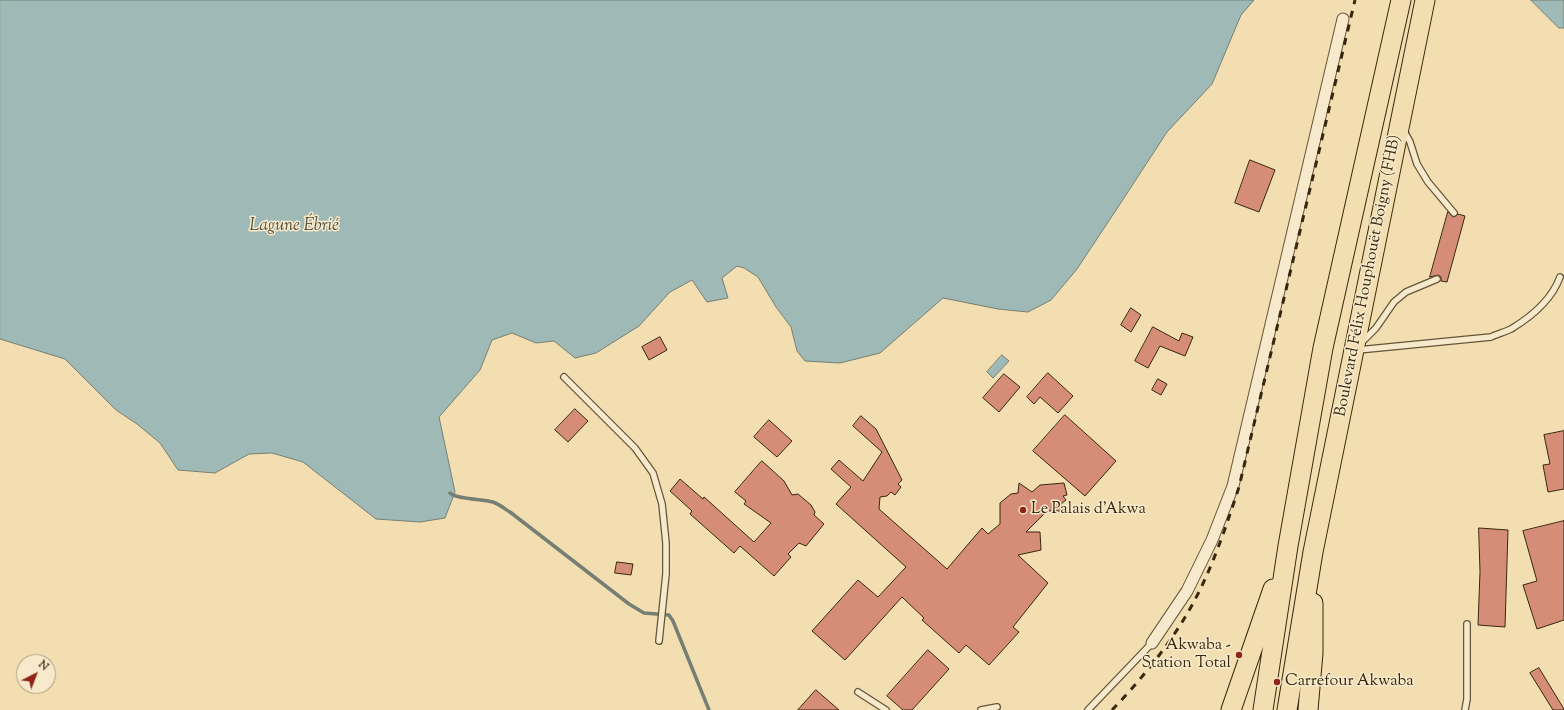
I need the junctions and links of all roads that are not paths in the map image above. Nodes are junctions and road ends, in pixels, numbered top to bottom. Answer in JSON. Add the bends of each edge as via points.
{"nodes":[{"id":1,"x":1401,"y":0,"type":"edge"},
{"id":2,"x":1424,"y":0,"type":"edge"},
{"id":3,"x":1343,"y":19,"type":"dead end"},
{"id":4,"x":1400,"y":123,"type":"junction"},
{"id":5,"x":1454,"y":213,"type":"dead end"},
{"id":6,"x":1560,"y":277,"type":"dead end"},
{"id":7,"x":1437,"y":280,"type":"dead end"},
{"id":8,"x":1354,"y":350,"type":"junction"},
{"id":9,"x":564,"y":377,"type":"dead end"},
{"id":10,"x":1288,"y":546,"type":"junction"},
{"id":11,"x":1313,"y":552,"type":"junction"},
{"id":12,"x":1467,"y":624,"type":"dead end"},
{"id":13,"x":659,"y":641,"type":"dead end"},
{"id":14,"x":1152,"y":643,"type":"joint"},
{"id":15,"x":858,"y":692,"type":"dead end"},
{"id":16,"x":997,"y":707,"type":"dead end"},
{"id":17,"x":886,"y":710,"type":"edge"},
{"id":18,"x":981,"y":710,"type":"edge"},
{"id":19,"x":1088,"y":710,"type":"edge"},
{"id":20,"x":1231,"y":710,"type":"edge"},
{"id":21,"x":1263,"y":710,"type":"edge"},
{"id":22,"x":1287,"y":710,"type":"edge"},
{"id":23,"x":1308,"y":710,"type":"edge"},
{"id":24,"x":1465,"y":710,"type":"edge"}],
"edges":[{"from":1,"to":10,"type":"highway","name":"Boulevard Félix Houphouët Boigny (FHB)","via":[[1323,348]]},
{"from":2,"to":4,"type":"highway","name":"Boulevard Félix Houphouët Boigny (FHB)"},
{"from":3,"to":14,"type":"street","via":[[1233,486],[1212,540],[1187,591]]},
{"from":4,"to":5,"type":"lane","via":[[1417,164],[1428,182]]},
{"from":4,"to":8,"type":"highway","name":"Boulevard Félix Houphouët Boigny (FHB)"},
{"from":6,"to":8,"type":"lane","via":[[1551,294],[1536,311],[1510,329],[1490,336]]},
{"from":7,"to":8,"type":"lane","via":[[1406,292],[1394,302],[1376,328]]},
{"from":8,"to":11,"type":"highway","name":"Boulevard Félix Houphouët Boigny (FHB)"},
{"from":9,"to":13,"type":"lane","via":[[635,448],[654,474],[662,504],[666,574]]},
{"from":10,"to":20,"type":"highway"},
{"from":10,"to":21,"type":"highway"},
{"from":11,"to":22,"type":"highway"},
{"from":11,"to":23,"type":"highway","via":[[1313,653]]},
{"from":12,"to":24,"type":"lane"},
{"from":14,"to":19,"type":"lane"},
{"from":15,"to":17,"type":"lane"},
{"from":16,"to":18,"type":"lane"}]}
